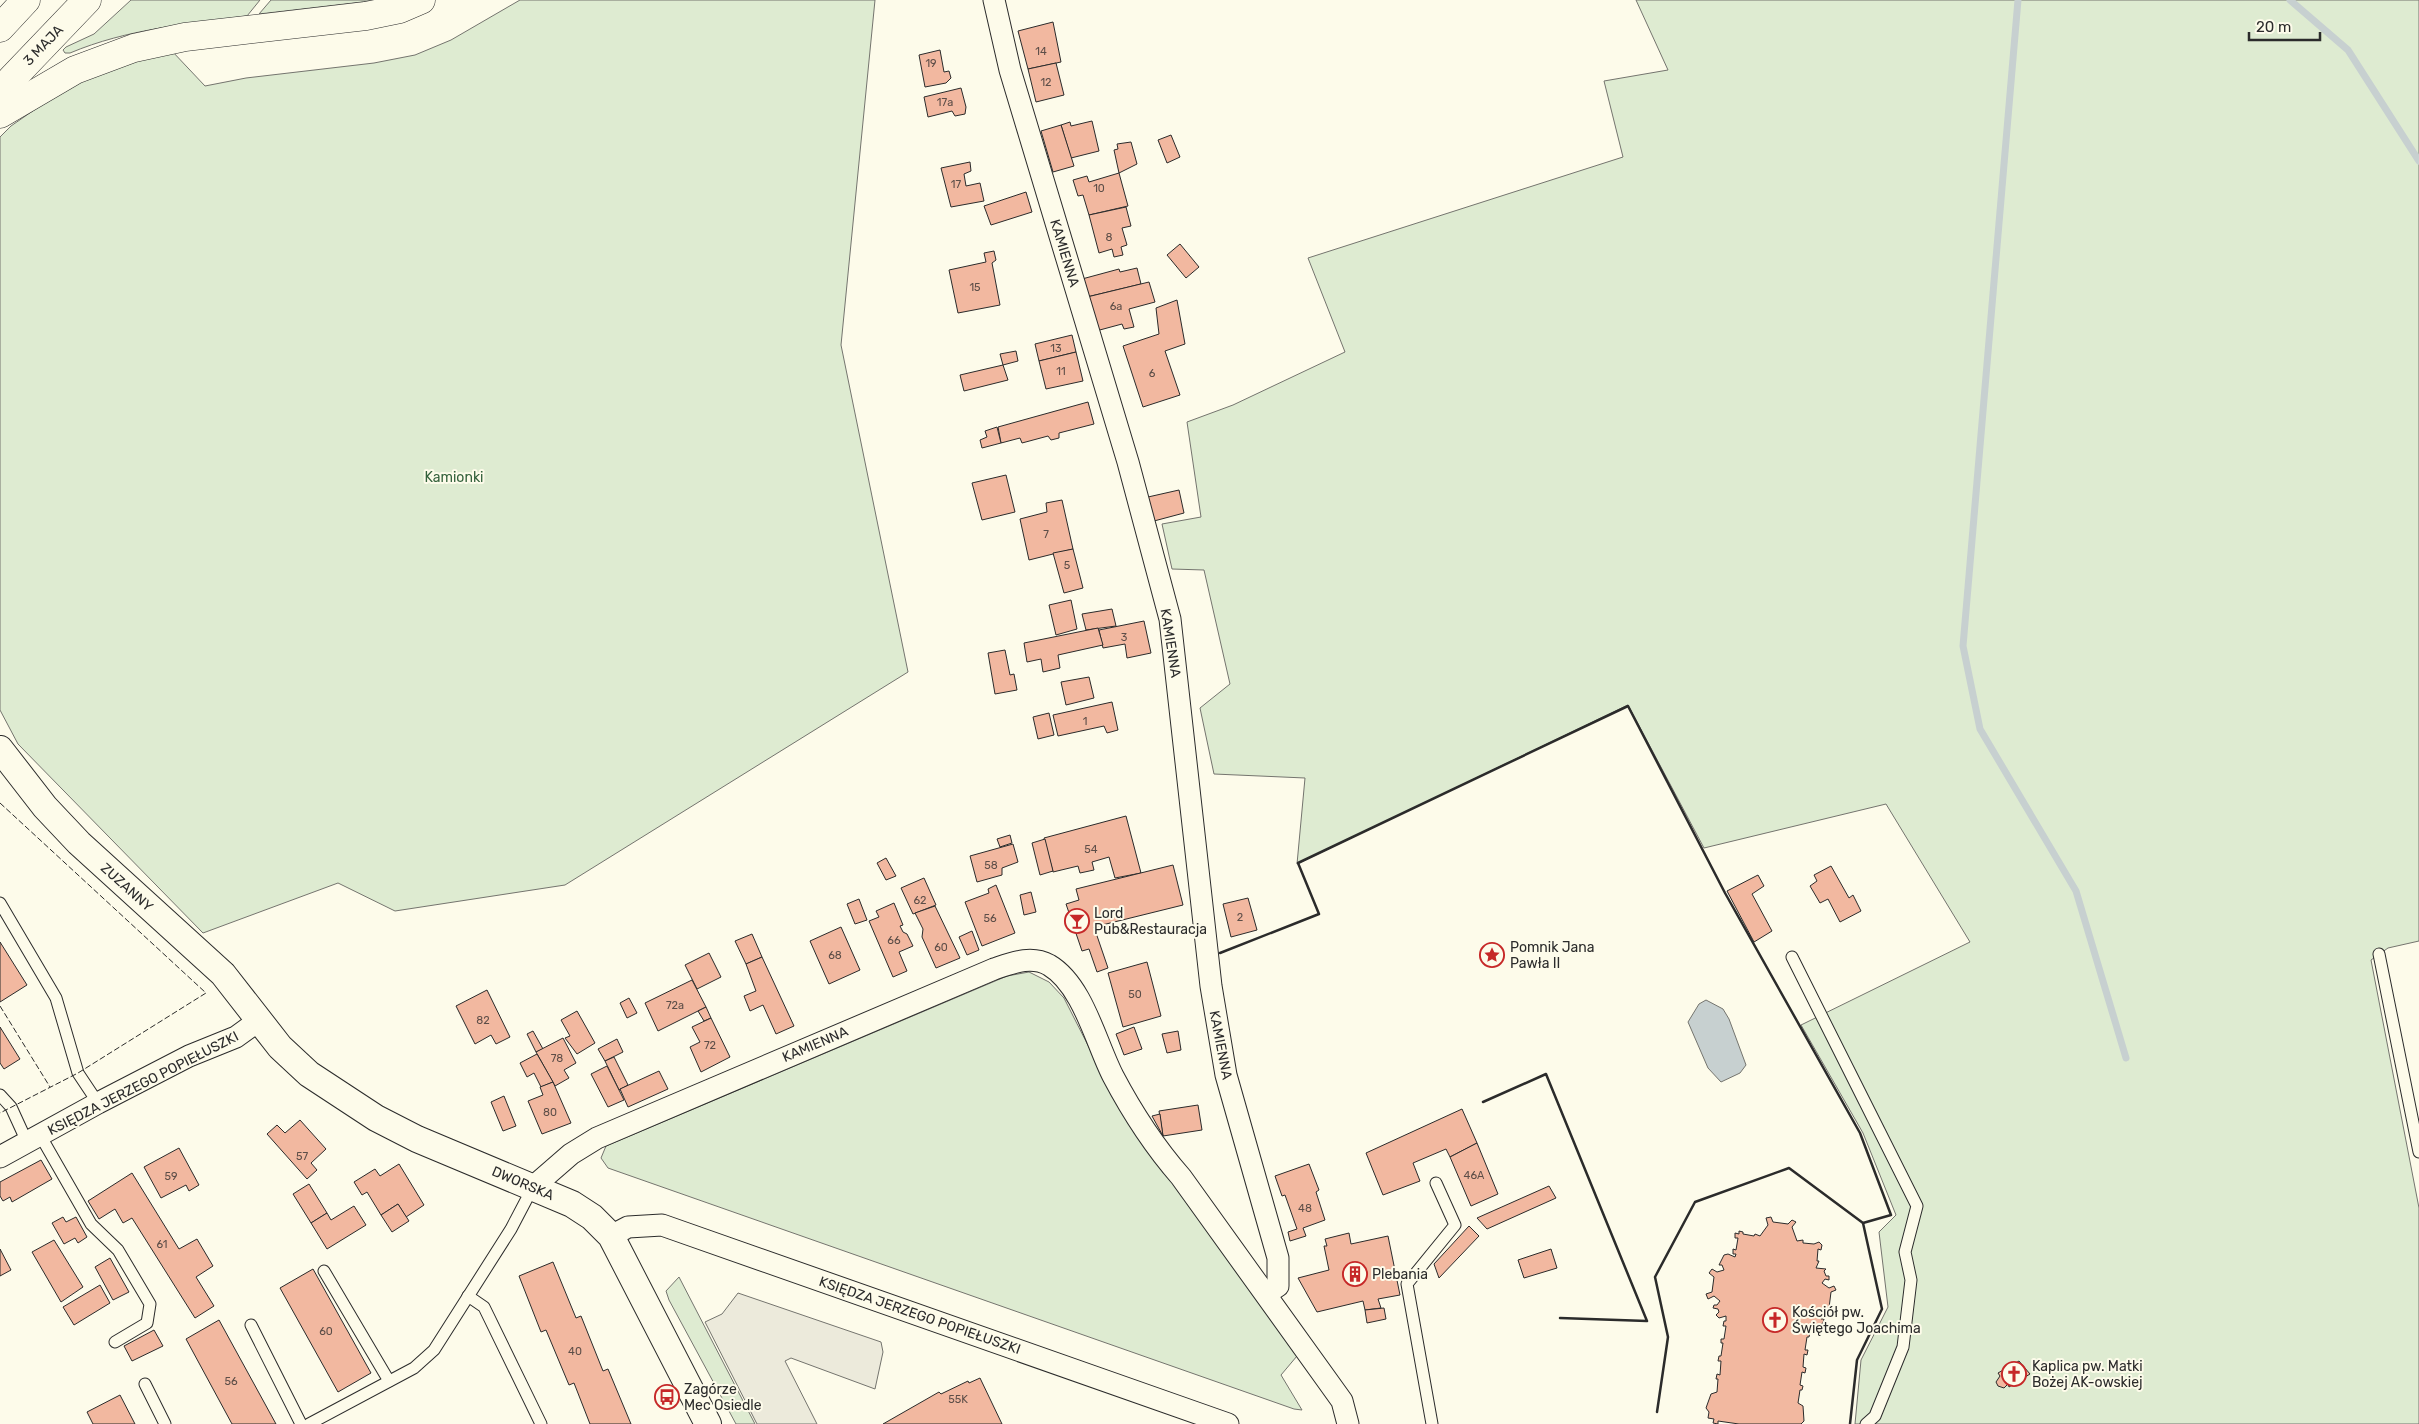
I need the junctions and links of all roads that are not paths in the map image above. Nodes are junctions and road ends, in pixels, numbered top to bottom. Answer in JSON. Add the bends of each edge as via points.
{"nodes":[{"id":1,"x":26,"y":0,"type":"edge"},
{"id":2,"x":86,"y":0,"type":"edge"},
{"id":3,"x":421,"y":0,"type":"edge"},
{"id":4,"x":994,"y":0,"type":"edge"},
{"id":5,"x":0,"y":28,"type":"edge"},
{"id":6,"x":0,"y":91,"type":"edge"},
{"id":7,"x":0,"y":114,"type":"edge"},
{"id":8,"x":0,"y":749,"type":"edge"},
{"id":9,"x":0,"y":903,"type":"edge"},
{"id":10,"x":2378,"y":954,"type":"dead end"},
{"id":11,"x":1792,"y":957,"type":"dead end"},
{"id":12,"x":258,"y":1021,"type":"junction"},
{"id":13,"x":0,"y":1095,"type":"edge"},
{"id":14,"x":98,"y":1103,"type":"junction"},
{"id":15,"x":34,"y":1138,"type":"junction"},
{"id":16,"x":2419,"y":1152,"type":"edge"},
{"id":17,"x":0,"y":1157,"type":"edge"},
{"id":18,"x":1436,"y":1183,"type":"dead end"},
{"id":19,"x":533,"y":1187,"type":"junction"},
{"id":20,"x":611,"y":1236,"type":"junction"},
{"id":21,"x":324,"y":1271,"type":"dead end"},
{"id":22,"x":1266,"y":1294,"type":"junction"},
{"id":23,"x":468,"y":1296,"type":"junction"},
{"id":24,"x":251,"y":1325,"type":"dead end"},
{"id":25,"x":116,"y":1342,"type":"dead end"},
{"id":26,"x":389,"y":1381,"type":"junction"},
{"id":27,"x":145,"y":1384,"type":"dead end"},
{"id":28,"x":165,"y":1424,"type":"edge"},
{"id":29,"x":301,"y":1424,"type":"edge"},
{"id":30,"x":310,"y":1424,"type":"edge"},
{"id":31,"x":541,"y":1424,"type":"edge"},
{"id":32,"x":708,"y":1424,"type":"edge"},
{"id":33,"x":1228,"y":1424,"type":"edge"},
{"id":34,"x":1348,"y":1424,"type":"edge"},
{"id":35,"x":1432,"y":1424,"type":"edge"},
{"id":36,"x":1866,"y":1424,"type":"edge"}],
"edges":[{"from":1,"to":5,"type":"main road"},
{"from":2,"to":6,"type":"main road","name":"3 MAJA"},
{"from":3,"to":7,"type":"main road","via":[[400,9],[366,16],[185,37],[134,48],[75,70]]},
{"from":4,"to":22,"type":"street","name":"KAMIENNA","via":[[1010,70],[1128,462],[1170,619],[1217,1022],[1226,1075],[1278,1258],[1278,1286]]},
{"from":8,"to":12,"type":"street","name":"ZUZANNY","via":[[35,794],[80,843],[222,974]]},
{"from":9,"to":14,"type":"lane","via":[[56,998],[78,1073]]},
{"from":10,"to":16,"type":"lane"},
{"from":11,"to":36,"type":"lane","via":[[1917,1206],[1905,1252],[1912,1280],[1903,1347],[1875,1416]]},
{"from":12,"to":14,"type":"street","name":"KSIĘDZA JERZEGO POPIEŁUSZKI","via":[[236,1037],[189,1056]]},
{"from":12,"to":19,"type":"street","name":"DWORSKA","via":[[280,1047],[310,1074],[376,1118]]},
{"from":13,"to":15,"type":"lane"},
{"from":14,"to":15,"type":"street","name":"KSIĘDZA JERZEGO POPIEŁUSZKI"},
{"from":15,"to":17,"type":"street","name":"KSIĘDZA JERZEGO POPIEŁUSZKI"},
{"from":15,"to":25,"type":"lane","via":[[90,1224],[118,1250],[150,1304],[147,1323]]},
{"from":18,"to":35,"type":"lane","via":[[1455,1225],[1407,1284]]},
{"from":19,"to":20,"type":"street","name":"DWORSKA","via":[[572,1204],[592,1217]]},
{"from":19,"to":22,"type":"street","name":"KAMIENNA","via":[[571,1154],[597,1138],[994,969],[1018,960],[1034,960],[1048,965],[1064,977],[1078,997],[1113,1075],[1149,1138]]},
{"from":19,"to":23,"type":"lane","via":[[511,1229]]},
{"from":20,"to":32,"type":"street","name":"DWORSKA"},
{"from":20,"to":33,"type":"street","name":"KSIĘDZA JERZEGO POPIEŁUSZKI","via":[[628,1227],[662,1225]]},
{"from":21,"to":26,"type":"lane"},
{"from":22,"to":34,"type":"street","name":"KAMIENNA","via":[[1342,1401]]},
{"from":23,"to":26,"type":"lane","via":[[434,1350],[414,1368]]},
{"from":23,"to":31,"type":"lane","via":[[484,1307]]},
{"from":24,"to":29,"type":"lane"},
{"from":26,"to":30,"type":"lane"},
{"from":27,"to":28,"type":"lane"}]}
